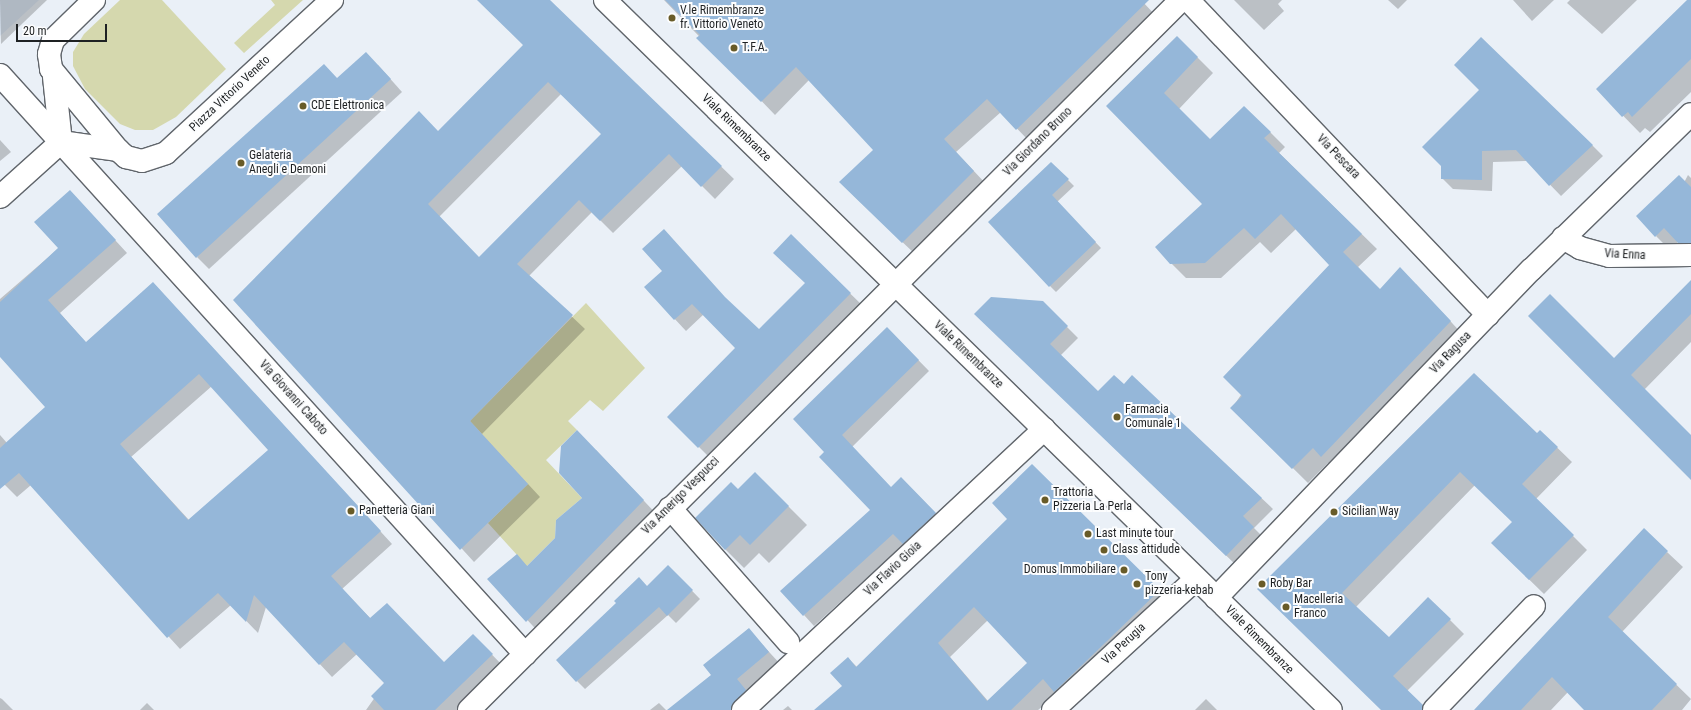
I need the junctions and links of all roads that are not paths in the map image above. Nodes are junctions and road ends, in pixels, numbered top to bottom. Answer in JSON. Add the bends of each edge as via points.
{"nodes":[{"id":1,"x":94,"y":0,"type":"edge"},
{"id":2,"x":332,"y":0,"type":"edge"},
{"id":3,"x":605,"y":0,"type":"edge"},
{"id":4,"x":1181,"y":0,"type":"edge"},
{"id":5,"x":1188,"y":0,"type":"edge"},
{"id":6,"x":0,"y":75,"type":"edge"},
{"id":7,"x":54,"y":77,"type":"junction"},
{"id":8,"x":1691,"y":114,"type":"edge"},
{"id":9,"x":61,"y":142,"type":"junction"},
{"id":10,"x":118,"y":150,"type":"junction"},
{"id":11,"x":0,"y":198,"type":"edge"},
{"id":12,"x":1563,"y":238,"type":"junction"},
{"id":13,"x":1691,"y":255,"type":"edge"},
{"id":14,"x":895,"y":283,"type":"junction"},
{"id":15,"x":1488,"y":315,"type":"junction"},
{"id":16,"x":1044,"y":429,"type":"junction"},
{"id":17,"x":670,"y":508,"type":"junction"},
{"id":18,"x":1196,"y":579,"type":"junction"},
{"id":19,"x":1216,"y":598,"type":"junction"},
{"id":20,"x":1534,"y":606,"type":"dead end"},
{"id":21,"x":788,"y":642,"type":"dead end"},
{"id":22,"x":525,"y":654,"type":"junction"},
{"id":23,"x":469,"y":710,"type":"edge"},
{"id":24,"x":743,"y":710,"type":"edge"},
{"id":25,"x":1053,"y":710,"type":"edge"},
{"id":26,"x":1330,"y":710,"type":"edge"},
{"id":27,"x":1434,"y":710,"type":"edge"}],
"edges":[{"from":1,"to":7,"type":"street","name":"Piazza Vittorio Veneto","via":[[53,40],[49,61]]},
{"from":2,"to":10,"type":"street","name":"Piazza Vittorio Veneto","via":[[166,153],[142,161],[126,157]]},
{"from":3,"to":14,"type":"street","name":"Viale Rimembranze"},
{"from":4,"to":14,"type":"street","name":"Via Giordano Bruno"},
{"from":5,"to":15,"type":"street","name":"Via Pescara"},
{"from":6,"to":9,"type":"street","name":"Via Giovanni Caboto"},
{"from":7,"to":9,"type":"street","name":"Piazza Vittorio Veneto"},
{"from":7,"to":10,"type":"street","name":"Piazza Vittorio Veneto"},
{"from":8,"to":12,"type":"street","name":"Via Ragusa"},
{"from":9,"to":10,"type":"street","name":"Piazza Vittorio Veneto"},
{"from":9,"to":11,"type":"street"},
{"from":9,"to":22,"type":"street","name":"Via Giovanni Caboto"},
{"from":12,"to":13,"type":"street","name":"Via Enna","via":[[1580,248],[1609,256]]},
{"from":12,"to":15,"type":"street","name":"Via Ragusa"},
{"from":14,"to":16,"type":"street","name":"Viale Rimembranze"},
{"from":14,"to":17,"type":"street","name":"Via Amerigo Vespucci"},
{"from":15,"to":19,"type":"street","name":"Via Ragusa"},
{"from":16,"to":18,"type":"street","name":"Viale Rimembranze"},
{"from":16,"to":24,"type":"street","name":"Via Flavio Gioia"},
{"from":17,"to":21,"type":"street"},
{"from":17,"to":22,"type":"street","name":"Via Amerigo Vespucci"},
{"from":18,"to":19,"type":"street","name":"Viale Rimembranze"},
{"from":18,"to":25,"type":"street","name":"Via Perugia"},
{"from":19,"to":26,"type":"street","name":"Viale Rimembranze"},
{"from":20,"to":27,"type":"street"},
{"from":22,"to":23,"type":"street","name":"Via Amerigo Vespucci"}]}
